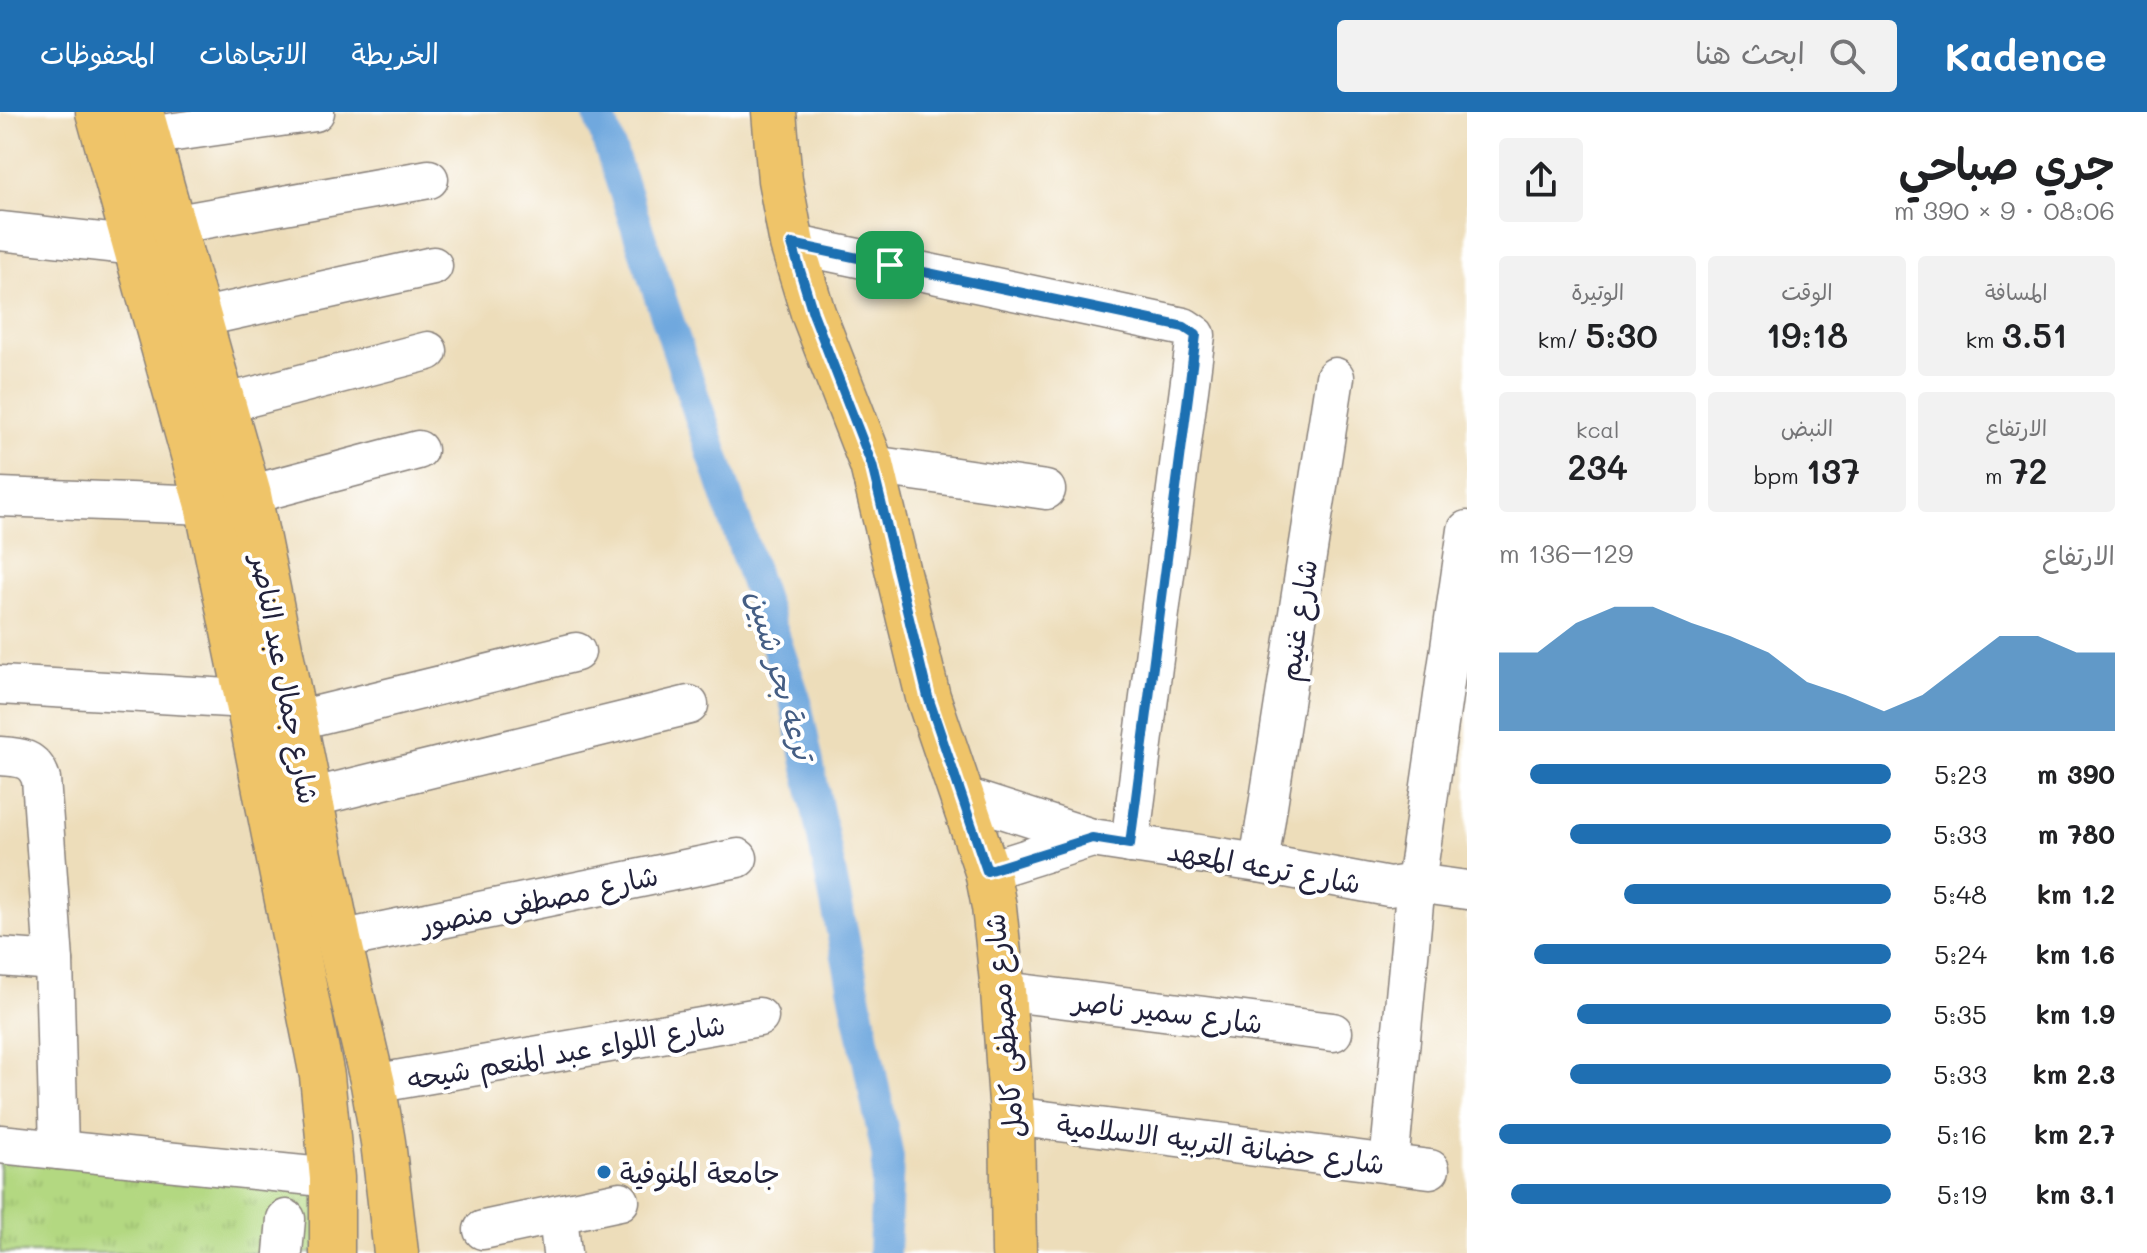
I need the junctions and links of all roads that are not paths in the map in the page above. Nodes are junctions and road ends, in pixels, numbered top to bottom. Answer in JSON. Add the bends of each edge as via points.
{"nodes":[{"id":1,"x":98,"y":112,"type":"edge"},
{"id":2,"x":315,"y":112,"type":"edge"},
{"id":3,"x":774,"y":112,"type":"edge"},
{"id":4,"x":144,"y":124,"type":"edge"},
{"id":5,"x":429,"y":179,"type":"dead end"},
{"id":6,"x":0,"y":231,"type":"edge"},
{"id":7,"x":155,"y":236,"type":"junction"},
{"id":8,"x":792,"y":244,"type":"junction"},
{"id":9,"x":433,"y":266,"type":"dead end"},
{"id":10,"x":199,"y":318,"type":"junction"},
{"id":11,"x":428,"y":351,"type":"dead end"},
{"id":12,"x":1335,"y":377,"type":"dead end"},
{"id":13,"x":223,"y":404,"type":"junction"},
{"id":14,"x":418,"y":450,"type":"dead end"},
{"id":15,"x":872,"y":465,"type":"junction"},
{"id":16,"x":1046,"y":490,"type":"dead end"},
{"id":17,"x":249,"y":495,"type":"junction"},
{"id":18,"x":0,"y":497,"type":"edge"},
{"id":19,"x":207,"y":505,"type":"junction"},
{"id":20,"x":1467,"y":530,"type":"edge"},
{"id":21,"x":576,"y":652,"type":"dead end"},
{"id":22,"x":0,"y":685,"type":"edge"},
{"id":23,"x":247,"y":699,"type":"junction"},
{"id":24,"x":689,"y":705,"type":"dead end"},
{"id":25,"x":294,"y":721,"type":"junction"},
{"id":26,"x":0,"y":756,"type":"edge"},
{"id":27,"x":962,"y":796,"type":"junction"},
{"id":28,"x":310,"y":798,"type":"junction"},
{"id":29,"x":1092,"y":838,"type":"junction"},
{"id":30,"x":1130,"y":844,"type":"junction"},
{"id":31,"x":738,"y":858,"type":"dead end"},
{"id":32,"x":1259,"y":863,"type":"junction"},
{"id":33,"x":987,"y":871,"type":"junction"},
{"id":34,"x":1467,"y":890,"type":"edge"},
{"id":35,"x":1406,"y":892,"type":"junction"},
{"id":36,"x":1467,"y":917,"type":"edge"},
{"id":37,"x":339,"y":940,"type":"junction"},
{"id":38,"x":0,"y":957,"type":"edge"},
{"id":39,"x":54,"y":961,"type":"junction"},
{"id":40,"x":1003,"y":991,"type":"junction"},
{"id":41,"x":759,"y":1017,"type":"dead end"},
{"id":42,"x":1333,"y":1032,"type":"dead end"},
{"id":43,"x":373,"y":1084,"type":"junction"},
{"id":44,"x":1012,"y":1116,"type":"junction"},
{"id":45,"x":0,"y":1144,"type":"edge"},
{"id":46,"x":59,"y":1150,"type":"junction"},
{"id":47,"x":1389,"y":1164,"type":"junction"},
{"id":48,"x":1430,"y":1169,"type":"dead end"},
{"id":49,"x":332,"y":1178,"type":"junction"},
{"id":50,"x":620,"y":1201,"type":"dead end"},
{"id":51,"x":558,"y":1215,"type":"junction"},
{"id":52,"x":483,"y":1230,"type":"dead end"},
{"id":53,"x":332,"y":1253,"type":"edge"},
{"id":54,"x":396,"y":1253,"type":"edge"},
{"id":55,"x":562,"y":1253,"type":"edge"},
{"id":56,"x":1014,"y":1253,"type":"edge"}],
"edges":[{"from":1,"to":7,"type":"main road","name":"شارع جمال عبد الناصر"},
{"from":2,"to":4,"type":"street"},
{"from":3,"to":8,"type":"main road","name":"شارع مصطفى كامل"},
{"from":4,"to":7,"type":"main road","name":"شارع جمال عبد الناصر"},
{"from":5,"to":7,"type":"street"},
{"from":6,"to":7,"type":"street"},
{"from":7,"to":10,"type":"main road","name":"شارع جمال عبد الناصر"},
{"from":7,"to":19,"type":"main road","name":"شارع جمال عبد الناصر"},
{"from":8,"to":15,"type":"main road","name":"شارع مصطفى كامل"},
{"from":8,"to":30,"type":"street","via":[[1184,327],[1196,335]]},
{"from":9,"to":10,"type":"street"},
{"from":10,"to":13,"type":"main road","name":"شارع جمال عبد الناصر"},
{"from":11,"to":13,"type":"street"},
{"from":12,"to":32,"type":"street","name":"شارع غنيم"},
{"from":13,"to":17,"type":"main road","name":"شارع جمال عبد الناصر"},
{"from":14,"to":17,"type":"street"},
{"from":15,"to":16,"type":"street"},
{"from":15,"to":27,"type":"main road","name":"شارع مصطفى كامل","via":[[928,697]]},
{"from":17,"to":25,"type":"main road","name":"شارع جمال عبد الناصر"},
{"from":18,"to":19,"type":"street"},
{"from":19,"to":23,"type":"main road","name":"شارع جمال عبد الناصر"},
{"from":20,"to":35,"type":"street"},
{"from":21,"to":25,"type":"street"},
{"from":22,"to":23,"type":"street"},
{"from":23,"to":49,"type":"main road","name":"شارع جمال عبد الناصر","via":[[322,1076]]},
{"from":24,"to":28,"type":"street"},
{"from":25,"to":28,"type":"main road","name":"شارع جمال عبد الناصر"},
{"from":26,"to":39,"type":"street","via":[[30,761],[41,779]]},
{"from":27,"to":29,"type":"street","name":"شارع ترعه المعهد"},
{"from":27,"to":33,"type":"main road","name":"شارع مصطفى كامل"},
{"from":28,"to":37,"type":"main road","name":"شارع جمال عبد الناصر"},
{"from":29,"to":30,"type":"street","name":"شارع ترعه المعهد"},
{"from":29,"to":33,"type":"street","name":"شارع ترعه المعهد"},
{"from":30,"to":32,"type":"street","name":"شارع ترعه المعهد"},
{"from":31,"to":37,"type":"street","name":"شارع مصطفى منصور"},
{"from":32,"to":35,"type":"street","name":"شارع ترعه المعهد"},
{"from":33,"to":40,"type":"main road","name":"شارع مصطفى كامل"},
{"from":34,"to":35,"type":"street","name":"شارع ترعه المعهد"},
{"from":35,"to":36,"type":"street","name":"شارع ترعه المعهد"},
{"from":35,"to":47,"type":"street"},
{"from":37,"to":43,"type":"main road","name":"شارع جمال عبد الناصر"},
{"from":38,"to":39,"type":"street"},
{"from":39,"to":46,"type":"street"},
{"from":40,"to":42,"type":"street","name":"شارع سمير ناصر"},
{"from":40,"to":44,"type":"main road","name":"شارع مصطفى كامل"},
{"from":41,"to":43,"type":"street","name":"شارع اللواء عبد المنعم شيحه"},
{"from":43,"to":54,"type":"main road","name":"شارع جمال عبد الناصر"},
{"from":44,"to":47,"type":"street","name":"شارع حضانة التربيه الاسلامية"},
{"from":44,"to":56,"type":"main road","name":"شارع مصطفى كامل"},
{"from":45,"to":46,"type":"street"},
{"from":46,"to":49,"type":"street"},
{"from":47,"to":48,"type":"street","name":"شارع حضانة التربيه الاسلامية"},
{"from":49,"to":53,"type":"main road","name":"شارع جمال عبد الناصر"},
{"from":50,"to":51,"type":"street"},
{"from":51,"to":52,"type":"street"},
{"from":51,"to":55,"type":"street"}]}
